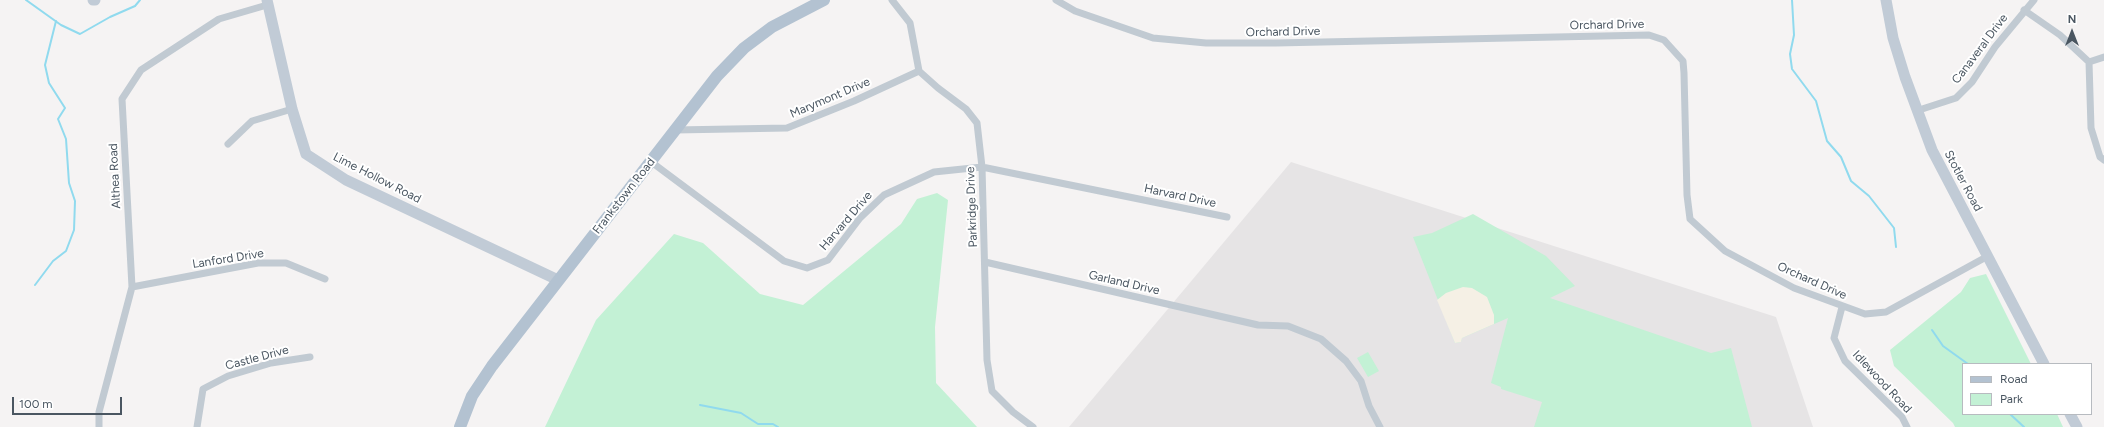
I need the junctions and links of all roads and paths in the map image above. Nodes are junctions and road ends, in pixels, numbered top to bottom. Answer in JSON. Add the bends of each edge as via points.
{"nodes":[{"id":1,"x":824,"y":0,"type":"edge"},
{"id":2,"x":892,"y":0,"type":"edge"},
{"id":3,"x":1056,"y":0,"type":"edge"},
{"id":4,"x":1886,"y":0,"type":"edge"},
{"id":5,"x":2034,"y":0,"type":"edge"},
{"id":6,"x":267,"y":2,"type":"edge"},
{"id":7,"x":2024,"y":10,"type":"junction"},
{"id":8,"x":2104,"y":57,"type":"edge"},
{"id":9,"x":2089,"y":62,"type":"junction"},
{"id":10,"x":919,"y":71,"type":"junction"},
{"id":11,"x":292,"y":109,"type":"junction"},
{"id":12,"x":1916,"y":111,"type":"junction"},
{"id":13,"x":674,"y":130,"type":"junction"},
{"id":14,"x":228,"y":144,"type":"dead end"},
{"id":15,"x":2104,"y":160,"type":"edge"},
{"id":16,"x":650,"y":161,"type":"junction"},
{"id":17,"x":982,"y":167,"type":"junction"},
{"id":18,"x":1226,"y":217,"type":"dead end"},
{"id":19,"x":1988,"y":256,"type":"junction"},
{"id":20,"x":985,"y":262,"type":"junction"},
{"id":21,"x":325,"y":280,"type":"dead end"},
{"id":22,"x":558,"y":280,"type":"junction"},
{"id":23,"x":132,"y":287,"type":"junction"},
{"id":24,"x":1842,"y":307,"type":"junction"},
{"id":25,"x":310,"y":357,"type":"dead end"},
{"id":26,"x":2043,"y":363,"type":"edge"},
{"id":27,"x":2071,"y":415,"type":"edge"},
{"id":28,"x":100,"y":427,"type":"edge"},
{"id":29,"x":197,"y":427,"type":"edge"},
{"id":30,"x":460,"y":427,"type":"edge"},
{"id":31,"x":1033,"y":427,"type":"edge"},
{"id":32,"x":1380,"y":427,"type":"edge"},
{"id":33,"x":1907,"y":427,"type":"edge"},
{"id":34,"x":2077,"y":427,"type":"edge"}],
"edges":[{"from":1,"to":13,"type":"main road","name":"Frankstown Road","via":[[786,18],[744,48],[717,76]]},
{"from":2,"to":10,"type":"street","via":[[910,23]]},
{"from":3,"to":24,"type":"street","name":"Orchard Drive","via":[[1075,11],[1152,38],[1206,43],[1649,35],[1664,40],[1683,61],[1686,195],[1690,218],[1725,251],[1794,288]]},
{"from":4,"to":12,"type":"street","name":"Stotler Road","via":[[1893,38]]},
{"from":5,"to":7,"type":"street","name":"Canaveral Drive"},
{"from":6,"to":11,"type":"street","name":"Lime Hollow Road"},
{"from":6,"to":23,"type":"street","name":"Althea Road","via":[[219,19],[141,70],[122,99]]},
{"from":7,"to":9,"type":"street","via":[[2060,35]]},
{"from":7,"to":12,"type":"street","name":"Canaveral Drive","via":[[1972,82],[1956,98]]},
{"from":8,"to":9,"type":"street"},
{"from":9,"to":15,"type":"street","via":[[2091,128],[2100,157]]},
{"from":10,"to":13,"type":"street","name":"Marymont Drive","via":[[787,128]]},
{"from":10,"to":17,"type":"street","name":"Parkridge Drive","via":[[966,109],[977,123]]},
{"from":11,"to":14,"type":"street","via":[[252,121]]},
{"from":11,"to":22,"type":"street","name":"Lime Hollow Road","via":[[306,154],[346,180]]},
{"from":12,"to":19,"type":"street","name":"Stotler Road","via":[[1932,150]]},
{"from":13,"to":16,"type":"main road","name":"Frankstown Road"},
{"from":16,"to":17,"type":"street","name":"Harvard Drive","via":[[784,261],[807,268],[828,260],[860,218],[884,195],[934,172]]},
{"from":16,"to":22,"type":"main road","name":"Frankstown Road"},
{"from":17,"to":18,"type":"street","name":"Harvard Drive"},
{"from":17,"to":20,"type":"street","name":"Parkridge Drive"},
{"from":19,"to":24,"type":"street","name":"Orchard Drive","via":[[1886,312],[1865,314]]},
{"from":19,"to":26,"type":"street","name":"Stotler Road"},
{"from":20,"to":31,"type":"street","name":"Parkridge Drive","via":[[986,360],[992,391]]},
{"from":20,"to":32,"type":"street","name":"Garland Drive","via":[[1258,325],[1288,326],[1321,338],[1346,360],[1361,381],[1369,406]]},
{"from":21,"to":23,"type":"street","name":"Lanford Drive","via":[[286,262],[258,263]]},
{"from":22,"to":30,"type":"main road","name":"Frankstown Road","via":[[482,379],[465,411]]},
{"from":23,"to":28,"type":"street","name":"Althea Road","via":[[99,412]]},
{"from":24,"to":33,"type":"street","name":"Idlewood Road","via":[[1834,338],[1845,361],[1902,417]]},
{"from":25,"to":29,"type":"street","name":"Castle Drive","via":[[271,363],[228,376],[203,389]]},
{"from":27,"to":34,"type":"street"}]}
